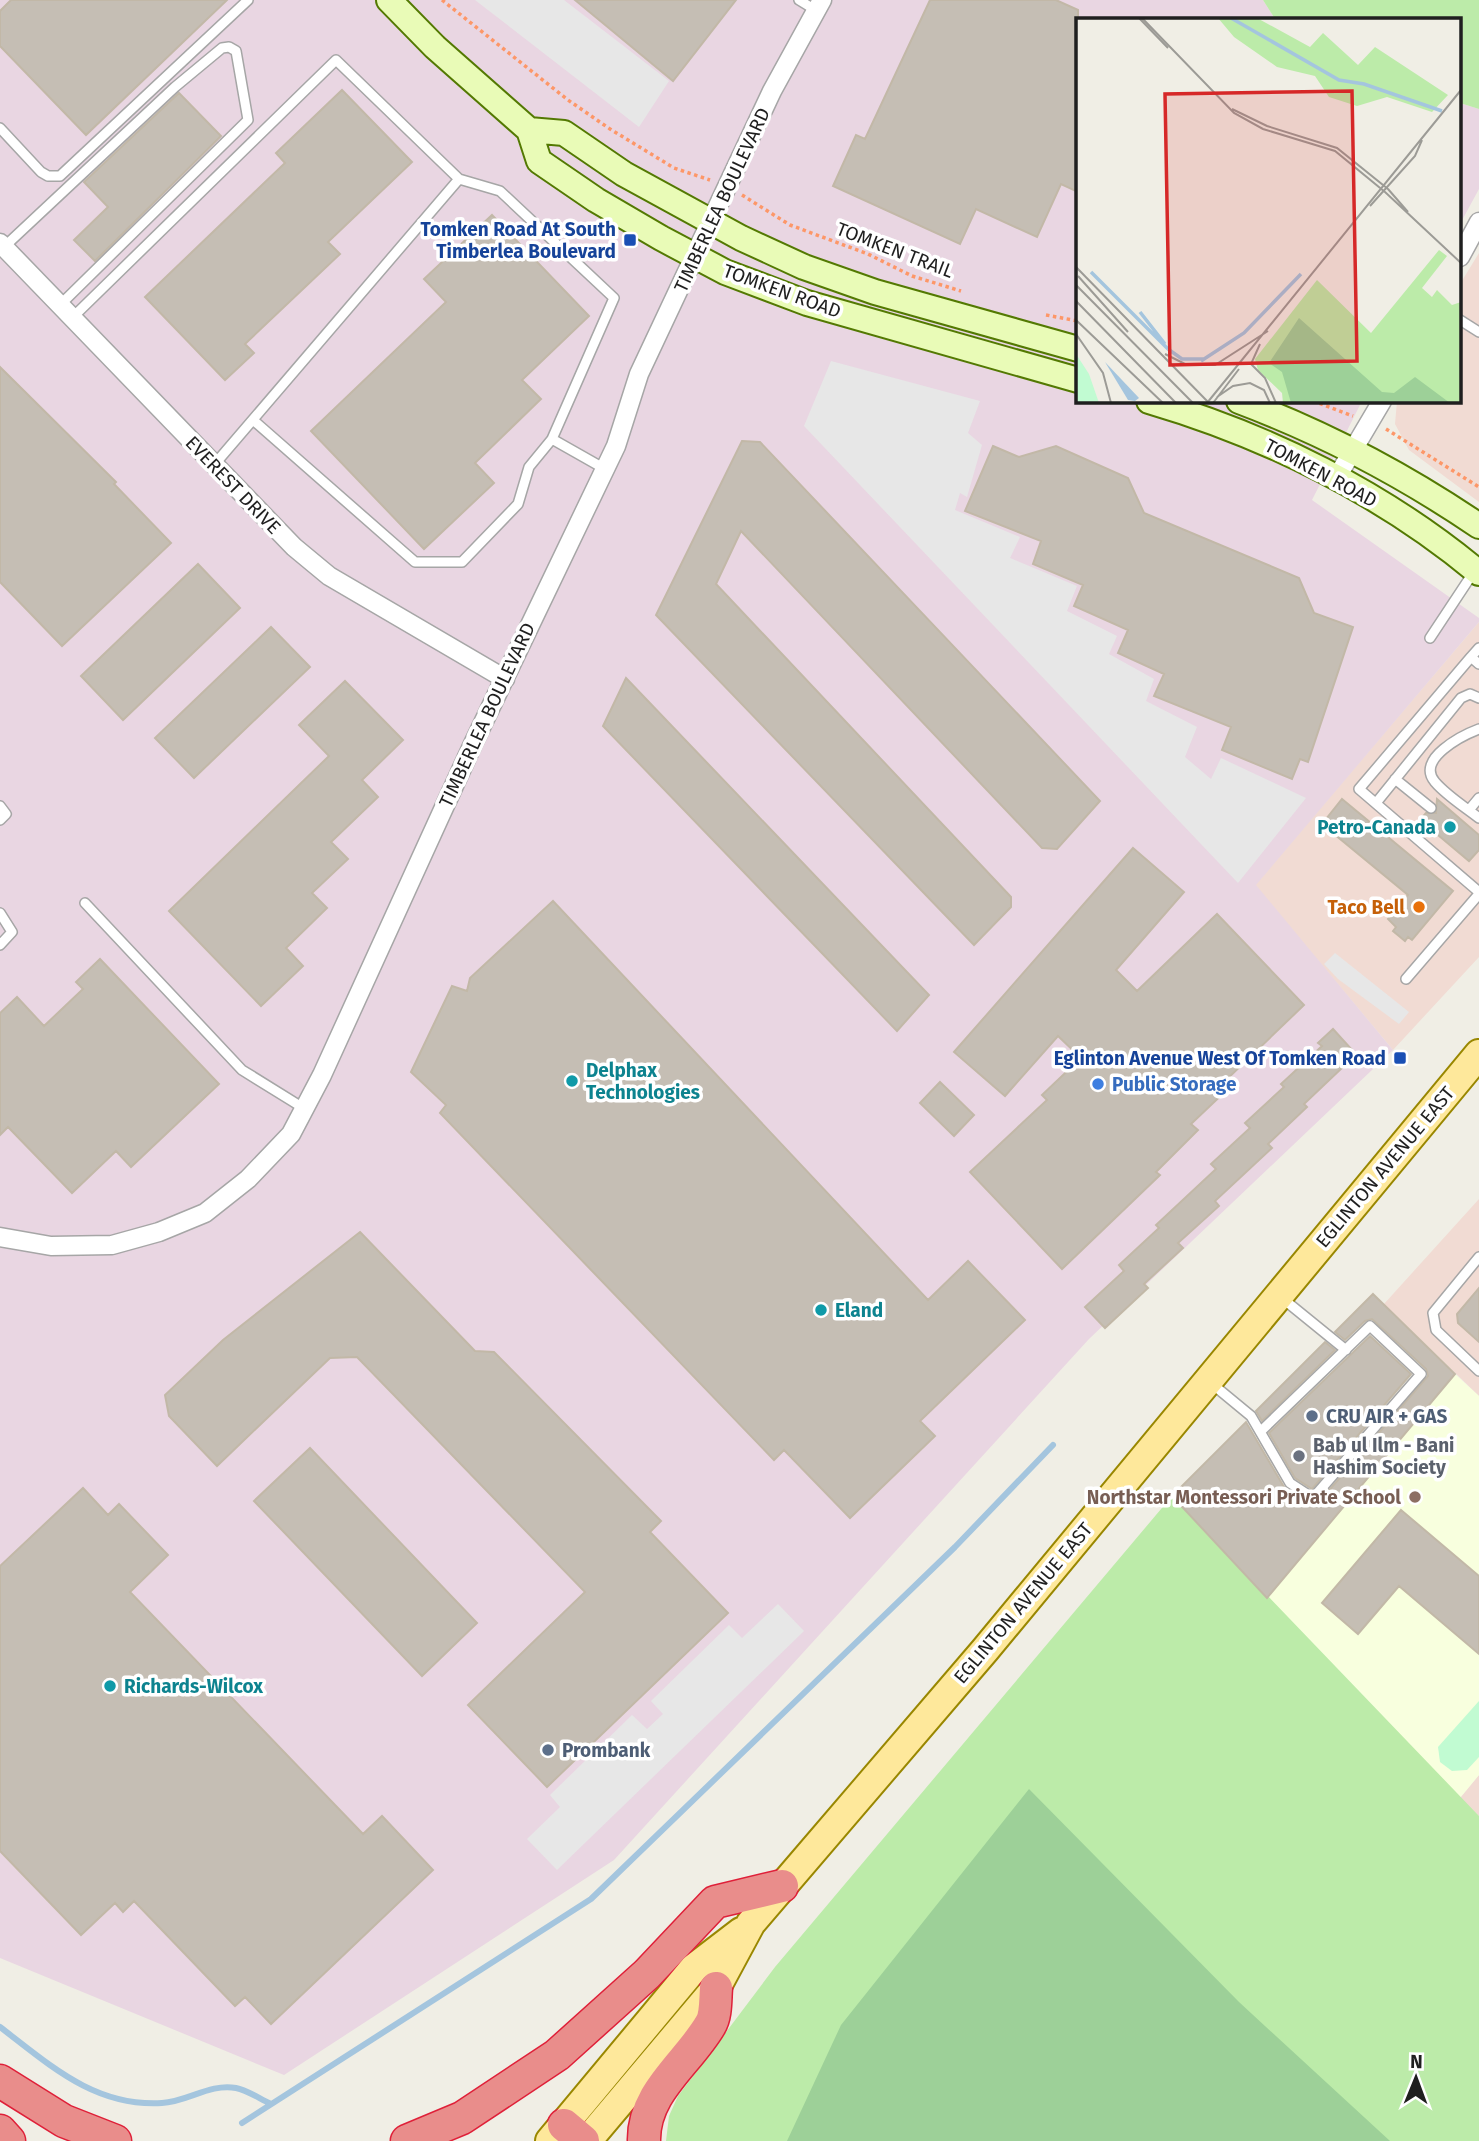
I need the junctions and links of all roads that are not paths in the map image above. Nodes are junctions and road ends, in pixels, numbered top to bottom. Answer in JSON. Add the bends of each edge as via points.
{"nodes":[{"id":1,"x":248,"y":0,"type":"edge"},
{"id":2,"x":389,"y":0,"type":"edge"},
{"id":3,"x":799,"y":0,"type":"edge"},
{"id":4,"x":820,"y":6,"type":"edge"},
{"id":5,"x":0,"y":128,"type":"edge"},
{"id":6,"x":529,"y":130,"type":"junction"},
{"id":7,"x":459,"y":179,"type":"junction"},
{"id":8,"x":712,"y":222,"type":"junction"},
{"id":9,"x":1479,"y":222,"type":"edge"},
{"id":10,"x":2,"y":245,"type":"edge"},
{"id":11,"x":1462,"y":253,"type":"edge"},
{"id":12,"x":696,"y":256,"type":"junction"},
{"id":13,"x":66,"y":312,"type":"junction"},
{"id":14,"x":1462,"y":321,"type":"edge"},
{"id":15,"x":1479,"y":332,"type":"edge"},
{"id":16,"x":1076,"y":348,"type":"edge"},
{"id":17,"x":1076,"y":379,"type":"edge"},
{"id":18,"x":1152,"y":402,"type":"edge"},
{"id":19,"x":1241,"y":402,"type":"edge"},
{"id":20,"x":1381,"y":402,"type":"edge"},
{"id":21,"x":253,"y":420,"type":"junction"},
{"id":22,"x":552,"y":439,"type":"junction"},
{"id":23,"x":1354,"y":450,"type":"junction"},
{"id":24,"x":214,"y":465,"type":"junction"},
{"id":25,"x":605,"y":469,"type":"junction"},
{"id":26,"x":1336,"y":477,"type":"junction"},
{"id":27,"x":1479,"y":526,"type":"edge"},
{"id":28,"x":1477,"y":571,"type":"edge"},
{"id":29,"x":1430,"y":638,"type":"dead end"},
{"id":30,"x":1479,"y":648,"type":"edge"},
{"id":31,"x":1475,"y":661,"type":"edge"},
{"id":32,"x":505,"y":679,"type":"junction"},
{"id":33,"x":1479,"y":698,"type":"edge"},
{"id":34,"x":1479,"y":729,"type":"edge"},
{"id":35,"x":1395,"y":779,"type":"junction"},
{"id":36,"x":1479,"y":798,"type":"edge"},
{"id":37,"x":1376,"y":803,"type":"junction"},
{"id":38,"x":0,"y":806,"type":"edge"},
{"id":39,"x":1430,"y":808,"type":"dead end"},
{"id":40,"x":1469,"y":810,"type":"junction"},
{"id":41,"x":1479,"y":818,"type":"edge"},
{"id":42,"x":0,"y":820,"type":"edge"},
{"id":43,"x":1479,"y":893,"type":"edge"},
{"id":44,"x":85,"y":903,"type":"dead end"},
{"id":45,"x":0,"y":914,"type":"edge"},
{"id":46,"x":0,"y":945,"type":"edge"},
{"id":47,"x":1406,"y":979,"type":"dead end"},
{"id":48,"x":1479,"y":1054,"type":"edge"},
{"id":49,"x":305,"y":1109,"type":"junction"},
{"id":50,"x":0,"y":1237,"type":"edge"},
{"id":51,"x":1479,"y":1257,"type":"edge"},
{"id":52,"x":1278,"y":1294,"type":"junction"},
{"id":53,"x":1346,"y":1350,"type":"junction"},
{"id":54,"x":1479,"y":1371,"type":"edge"},
{"id":55,"x":1207,"y":1380,"type":"junction"},
{"id":56,"x":1261,"y":1431,"type":"junction"},
{"id":57,"x":782,"y":1886,"type":"junction"},
{"id":58,"x":751,"y":1923,"type":"junction"},
{"id":59,"x":716,"y":1988,"type":"junction"},
{"id":60,"x":0,"y":2081,"type":"edge"},
{"id":61,"x":0,"y":2131,"type":"edge"},
{"id":62,"x":571,"y":2137,"type":"edge"},
{"id":63,"x":9,"y":2141,"type":"edge"},
{"id":64,"x":115,"y":2141,"type":"edge"},
{"id":65,"x":407,"y":2141,"type":"edge"},
{"id":66,"x":644,"y":2141,"type":"edge"}],
"edges":[{"from":1,"to":5,"type":"lane","via":[[60,176],[41,172]]},
{"from":2,"to":6,"type":"main road","name":"TOMKEN ROAD"},
{"from":3,"to":4,"type":"lane"},
{"from":4,"to":8,"type":"street","name":"TIMBERLEA BOULEVARD","via":[[772,91]]},
{"from":6,"to":8,"type":"main road","name":"TOMKEN ROAD","via":[[564,133],[624,174]]},
{"from":6,"to":12,"type":"main road","name":"TOMKEN ROAD","via":[[539,161],[596,200]]},
{"from":7,"to":13,"type":"lane","via":[[336,60]]},
{"from":7,"to":21,"type":"lane"},
{"from":7,"to":22,"type":"lane","via":[[500,191],[614,298]]},
{"from":8,"to":12,"type":"street","name":"TIMBERLEA BOULEVARD"},
{"from":8,"to":16,"type":"main road","name":"TOMKEN ROAD","via":[[804,267],[875,292]]},
{"from":9,"to":11,"type":"street"},
{"from":10,"to":13,"type":"street","name":"EVEREST DRIVE"},
{"from":10,"to":13,"type":"lane","via":[[222,48],[236,51],[248,120]]},
{"from":12,"to":17,"type":"main road","name":"TOMKEN ROAD","via":[[807,303]]},
{"from":12,"to":25,"type":"street","name":"TIMBERLEA BOULEVARD","via":[[639,374]]},
{"from":13,"to":24,"type":"street","name":"EVEREST DRIVE"},
{"from":14,"to":15,"type":"lane"},
{"from":18,"to":26,"type":"main road","name":"TOMKEN ROAD","via":[[1272,445]]},
{"from":19,"to":23,"type":"main road","name":"TOMKEN ROAD"},
{"from":20,"to":23,"type":"street"},
{"from":21,"to":22,"type":"lane","via":[[415,562],[462,562],[517,504],[530,467]]},
{"from":21,"to":24,"type":"lane"},
{"from":22,"to":25,"type":"lane"},
{"from":23,"to":26,"type":"street"},
{"from":23,"to":27,"type":"main road","name":"TOMKEN ROAD"},
{"from":24,"to":32,"type":"street","name":"EVEREST DRIVE","via":[[329,576]]},
{"from":25,"to":32,"type":"street","name":"TIMBERLEA BOULEVARD"},
{"from":26,"to":28,"type":"main road","name":"TOMKEN ROAD","via":[[1411,522]]},
{"from":28,"to":29,"type":"lane"},
{"from":30,"to":31,"type":"lane"},
{"from":31,"to":37,"type":"lane","via":[[1359,789]]},
{"from":32,"to":49,"type":"street","name":"TIMBERLEA BOULEVARD"},
{"from":33,"to":35,"type":"lane","via":[[1470,694],[1461,698]]},
{"from":34,"to":40,"type":"lane","via":[[1450,741],[1431,769],[1435,782]]},
{"from":35,"to":37,"type":"lane"},
{"from":35,"to":39,"type":"lane"},
{"from":36,"to":40,"type":"lane"},
{"from":37,"to":43,"type":"lane"},
{"from":38,"to":42,"type":"lane","via":[[6,814]]},
{"from":40,"to":41,"type":"lane"},
{"from":43,"to":47,"type":"lane"},
{"from":44,"to":49,"type":"lane","via":[[242,1070]]},
{"from":45,"to":46,"type":"lane","via":[[12,932]]},
{"from":48,"to":52,"type":"main road","name":"EGLINTON AVENUE EAST"},
{"from":49,"to":50,"type":"street","name":"TIMBERLEA BOULEVARD","via":[[275,1151],[205,1213],[112,1245],[51,1246]]},
{"from":51,"to":54,"type":"lane","via":[[1433,1312],[1436,1331]]},
{"from":52,"to":53,"type":"lane"},
{"from":52,"to":55,"type":"main road","name":"EGLINTON AVENUE EAST"},
{"from":53,"to":56,"type":"lane"},
{"from":53,"to":56,"type":"lane","via":[[1370,1326],[1421,1374],[1312,1499],[1290,1483]]},
{"from":55,"to":56,"type":"lane","via":[[1251,1416]]},
{"from":55,"to":57,"type":"main road","name":"EGLINTON AVENUE EAST","via":[[985,1650]]},
{"from":57,"to":58,"type":"main road","name":"EGLINTON AVENUE EAST"},
{"from":57,"to":65,"type":"highway","via":[[715,1902],[647,1974],[557,2055],[462,2118]]},
{"from":58,"to":59,"type":"main road","name":"EGLINTON AVENUE EAST"},
{"from":58,"to":62,"type":"main road","name":"EGLINTON AVENUE EAST","via":[[694,1968]]},
{"from":59,"to":62,"type":"main road","name":"EGLINTON AVENUE EAST"},
{"from":59,"to":66,"type":"highway","via":[[712,2023],[653,2100]]},
{"from":60,"to":64,"type":"highway","via":[[64,2122]]},
{"from":61,"to":63,"type":"highway"}]}
